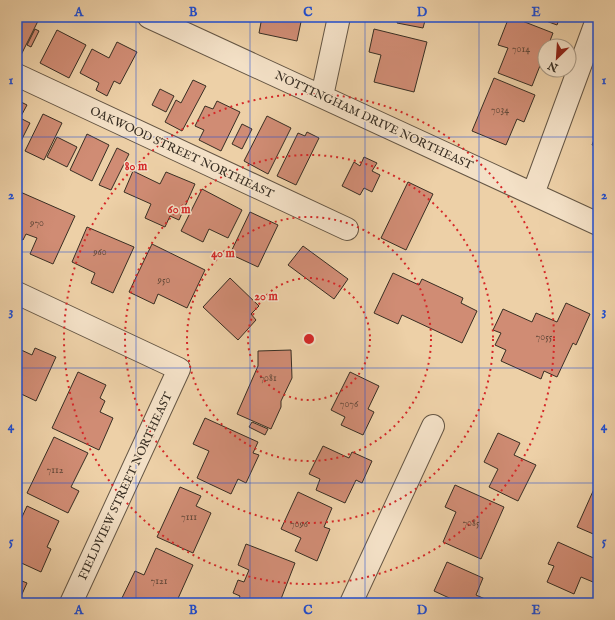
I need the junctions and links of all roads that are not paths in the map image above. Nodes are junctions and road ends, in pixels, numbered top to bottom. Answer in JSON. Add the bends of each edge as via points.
{"nodes":[{"id":1,"x":149,"y":17,"type":"edge"},
{"id":2,"x":339,"y":17,"type":"edge"},
{"id":3,"x":598,"y":17,"type":"edge"},
{"id":4,"x":17,"y":75,"type":"edge"},
{"id":5,"x":322,"y":96,"type":"junction"},
{"id":6,"x":533,"y":194,"type":"junction"},
{"id":7,"x":598,"y":224,"type":"edge"},
{"id":8,"x":347,"y":229,"type":"dead end"},
{"id":9,"x":17,"y":293,"type":"edge"},
{"id":10,"x":433,"y":426,"type":"dead end"},
{"id":11,"x":71,"y":603,"type":"edge"},
{"id":12,"x":351,"y":603,"type":"edge"}],
"edges":[{"from":1,"to":5,"type":"street","name":"NOTTINGHAM DRIVE NORTHEAST"},
{"from":2,"to":5,"type":"street"},
{"from":3,"to":6,"type":"street"},
{"from":4,"to":8,"type":"street","name":"OAKWOOD STREET NORTHEAST"},
{"from":5,"to":6,"type":"street","name":"NOTTINGHAM DRIVE NORTHEAST"},
{"from":6,"to":7,"type":"street","name":"NOTTINGHAM DRIVE NORTHEAST"},
{"from":9,"to":11,"type":"street","name":"FIELDVIEW STREET NORTHEAST","via":[[179,369]]},
{"from":10,"to":12,"type":"street"}]}
